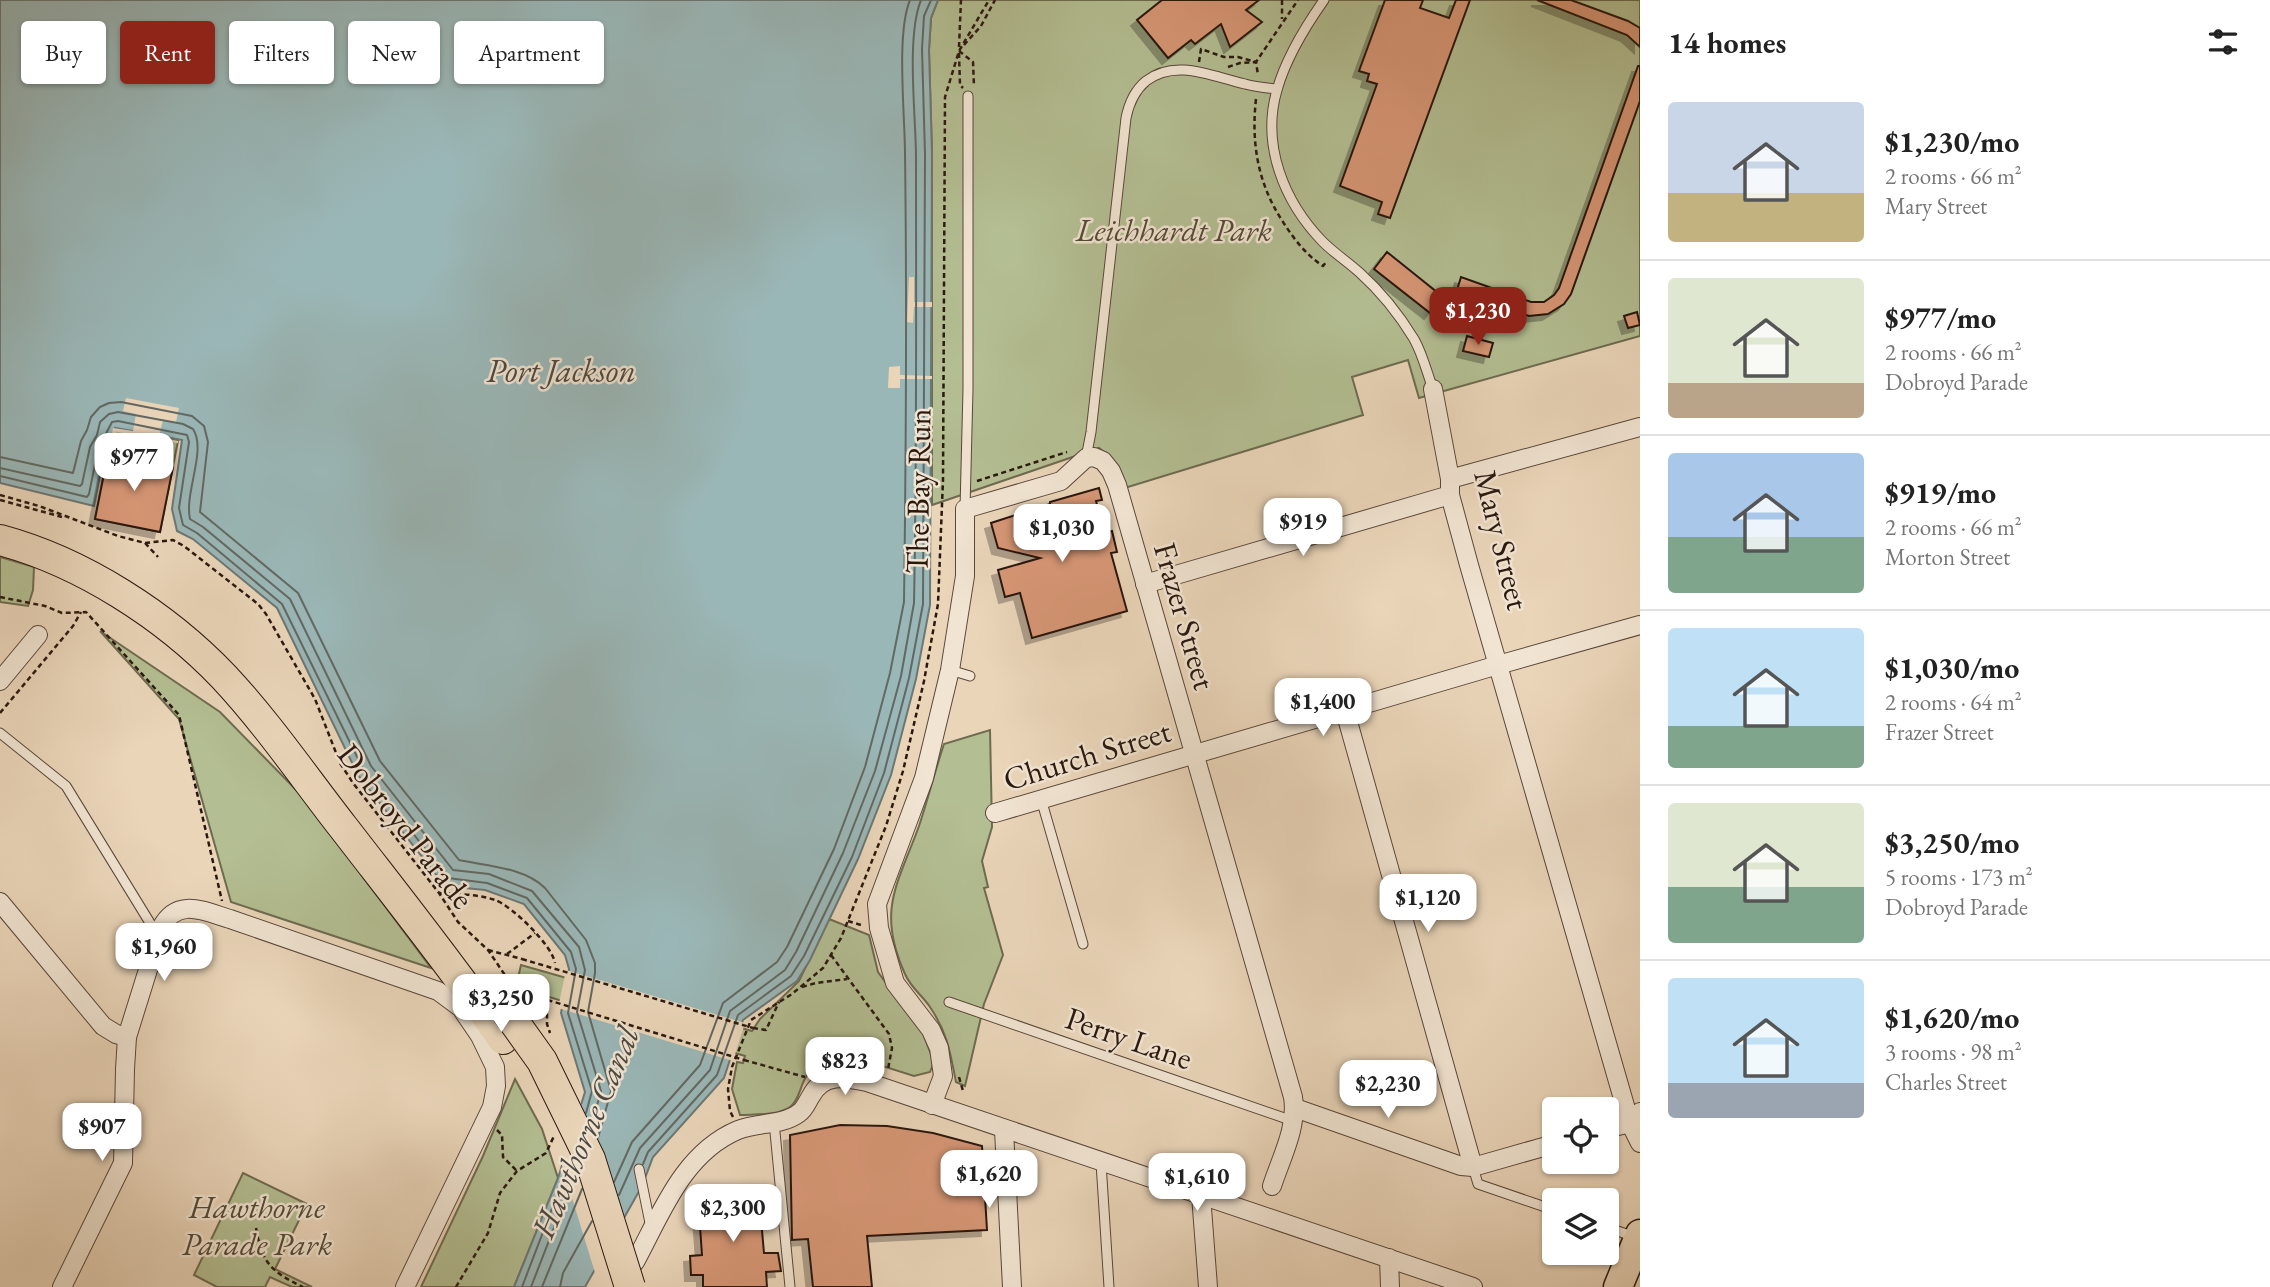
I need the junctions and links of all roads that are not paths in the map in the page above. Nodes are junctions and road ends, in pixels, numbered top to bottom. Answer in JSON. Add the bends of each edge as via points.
{"nodes":[{"id":1,"x":1324,"y":0,"type":"edge"},
{"id":2,"x":1277,"y":89,"type":"junction"},
{"id":3,"x":968,"y":96,"type":"road end"},
{"id":4,"x":1433,"y":390,"type":"joint"},
{"id":5,"x":1640,"y":427,"type":"edge"},
{"id":6,"x":1086,"y":458,"type":"junction"},
{"id":7,"x":1450,"y":487,"type":"junction"},
{"id":8,"x":965,"y":509,"type":"junction"},
{"id":9,"x":0,"y":522,"type":"edge"},
{"id":10,"x":0,"y":540,"type":"edge"},
{"id":11,"x":1145,"y":584,"type":"junction"},
{"id":12,"x":1640,"y":625,"type":"edge"},
{"id":13,"x":38,"y":635,"type":"dead end"},
{"id":14,"x":1498,"y":665,"type":"junction"},
{"id":15,"x":950,"y":670,"type":"junction"},
{"id":16,"x":970,"y":676,"type":"dead end"},
{"id":17,"x":0,"y":681,"type":"edge"},
{"id":18,"x":1345,"y":711,"type":"junction"},
{"id":19,"x":0,"y":733,"type":"edge"},
{"id":20,"x":1193,"y":754,"type":"junction"},
{"id":21,"x":1041,"y":799,"type":"junction"},
{"id":22,"x":995,"y":813,"type":"dead end"},
{"id":23,"x":0,"y":902,"type":"edge"},
{"id":24,"x":158,"y":937,"type":"junction"},
{"id":25,"x":1083,"y":944,"type":"dead end"},
{"id":26,"x":949,"y":1002,"type":"dead end"},
{"id":27,"x":508,"y":1013,"type":"junction"},
{"id":28,"x":127,"y":1037,"type":"junction"},
{"id":29,"x":932,"y":1105,"type":"junction"},
{"id":30,"x":1294,"y":1114,"type":"junction"},
{"id":31,"x":1635,"y":1117,"type":"edge"},
{"id":32,"x":774,"y":1122,"type":"junction"},
{"id":33,"x":1004,"y":1130,"type":"junction"},
{"id":34,"x":1640,"y":1143,"type":"edge"},
{"id":35,"x":1542,"y":1147,"type":"edge"},
{"id":36,"x":1101,"y":1163,"type":"junction"},
{"id":37,"x":1473,"y":1167,"type":"junction"},
{"id":38,"x":639,"y":1169,"type":"dead end"},
{"id":39,"x":1272,"y":1186,"type":"dead end"},
{"id":40,"x":1201,"y":1195,"type":"junction"},
{"id":41,"x":1542,"y":1206,"type":"edge"},
{"id":42,"x":651,"y":1230,"type":"junction"},
{"id":43,"x":1619,"y":1231,"type":"edge"},
{"id":44,"x":1639,"y":1237,"type":"edge"},
{"id":45,"x":1389,"y":1258,"type":"junction"},
{"id":46,"x":633,"y":1275,"type":"edge"},
{"id":47,"x":62,"y":1287,"type":"edge"},
{"id":48,"x":405,"y":1287,"type":"edge"},
{"id":49,"x":610,"y":1287,"type":"edge"},
{"id":50,"x":790,"y":1287,"type":"edge"},
{"id":51,"x":1012,"y":1287,"type":"edge"},
{"id":52,"x":1110,"y":1287,"type":"edge"},
{"id":53,"x":1208,"y":1287,"type":"edge"},
{"id":54,"x":1390,"y":1287,"type":"edge"},
{"id":55,"x":1474,"y":1287,"type":"edge"},
{"id":56,"x":1618,"y":1287,"type":"edge"}],
"edges":[{"from":1,"to":2,"type":"lane","name":"Mary Street","via":[[1297,43]]},
{"from":2,"to":4,"type":"lane","name":"Mary Street","via":[[1272,117],[1274,152],[1289,195],[1324,242],[1360,272],[1392,309],[1415,341]]},
{"from":2,"to":6,"type":"lane","via":[[1180,70],[1150,78],[1131,100]]},
{"from":3,"to":8,"type":"lane"},
{"from":4,"to":7,"type":"street","name":"Mary Street"},
{"from":5,"to":7,"type":"street"},
{"from":6,"to":8,"type":"street","via":[[1061,481]]},
{"from":6,"to":11,"type":"street","name":"Frazer Street","via":[[1103,461],[1111,471]]},
{"from":7,"to":11,"type":"street"},
{"from":7,"to":14,"type":"street","name":"Mary Street"},
{"from":8,"to":15,"type":"street","via":[[965,576]]},
{"from":9,"to":27,"type":"highway","name":"Dobroyd Parade","via":[[67,545],[140,583],[231,659]]},
{"from":10,"to":27,"type":"highway","name":"Dobroyd Parade","via":[[69,566],[128,598],[205,658],[263,723],[454,970]]},
{"from":11,"to":20,"type":"street","name":"Frazer Street"},
{"from":12,"to":14,"type":"street","name":"Church Street"},
{"from":13,"to":17,"type":"street"},
{"from":14,"to":18,"type":"street","name":"Church Street"},
{"from":14,"to":31,"type":"street","name":"Mary Street"},
{"from":15,"to":16,"type":"lane"},
{"from":15,"to":29,"type":"street","via":[[924,778],[877,904],[879,929],[895,983],[931,1030],[942,1058],[943,1076]]},
{"from":18,"to":20,"type":"street","name":"Church Street"},
{"from":18,"to":37,"type":"street"},
{"from":19,"to":24,"type":"lane","via":[[66,786]]},
{"from":20,"to":21,"type":"street","name":"Church Street"},
{"from":20,"to":30,"type":"street","name":"Frazer Street"},
{"from":21,"to":22,"type":"street","name":"Church Street"},
{"from":21,"to":25,"type":"lane"},
{"from":23,"to":28,"type":"street","via":[[103,1026]]},
{"from":24,"to":28,"type":"street"},
{"from":24,"to":48,"type":"street","via":[[165,919],[179,910],[199,909],[438,991],[461,1008],[495,1067],[496,1086],[488,1115]]},
{"from":26,"to":30,"type":"lane","name":"Perry Lane"},
{"from":27,"to":46,"type":"highway","name":"Dobroyd Parade","bridge":true,"via":[[542,1061],[590,1159]]},
{"from":27,"to":49,"type":"highway","name":"Dobroyd Parade","via":[[575,1175]]},
{"from":28,"to":47,"type":"street","via":[[123,1163]]},
{"from":29,"to":32,"type":"street","via":[[837,1077],[822,1082],[799,1114]]},
{"from":29,"to":33,"type":"street"},
{"from":30,"to":37,"type":"street"},
{"from":30,"to":39,"type":"street"},
{"from":31,"to":34,"type":"street","name":"Mary Street"},
{"from":32,"to":42,"type":"street","via":[[739,1129],[696,1159]]},
{"from":32,"to":50,"type":"lane"},
{"from":33,"to":36,"type":"street"},
{"from":33,"to":51,"type":"street"},
{"from":35,"to":37,"type":"street"},
{"from":36,"to":40,"type":"street"},
{"from":36,"to":52,"type":"lane"},
{"from":37,"to":41,"type":"lane","via":[[1478,1184]]},
{"from":38,"to":42,"type":"lane"},
{"from":40,"to":45,"type":"street"},
{"from":40,"to":53,"type":"street"},
{"from":42,"to":46,"type":"street"},
{"from":43,"to":44,"type":"lane"},
{"from":44,"to":56,"type":"main road"},
{"from":45,"to":54,"type":"street"},
{"from":45,"to":55,"type":"street"}]}
